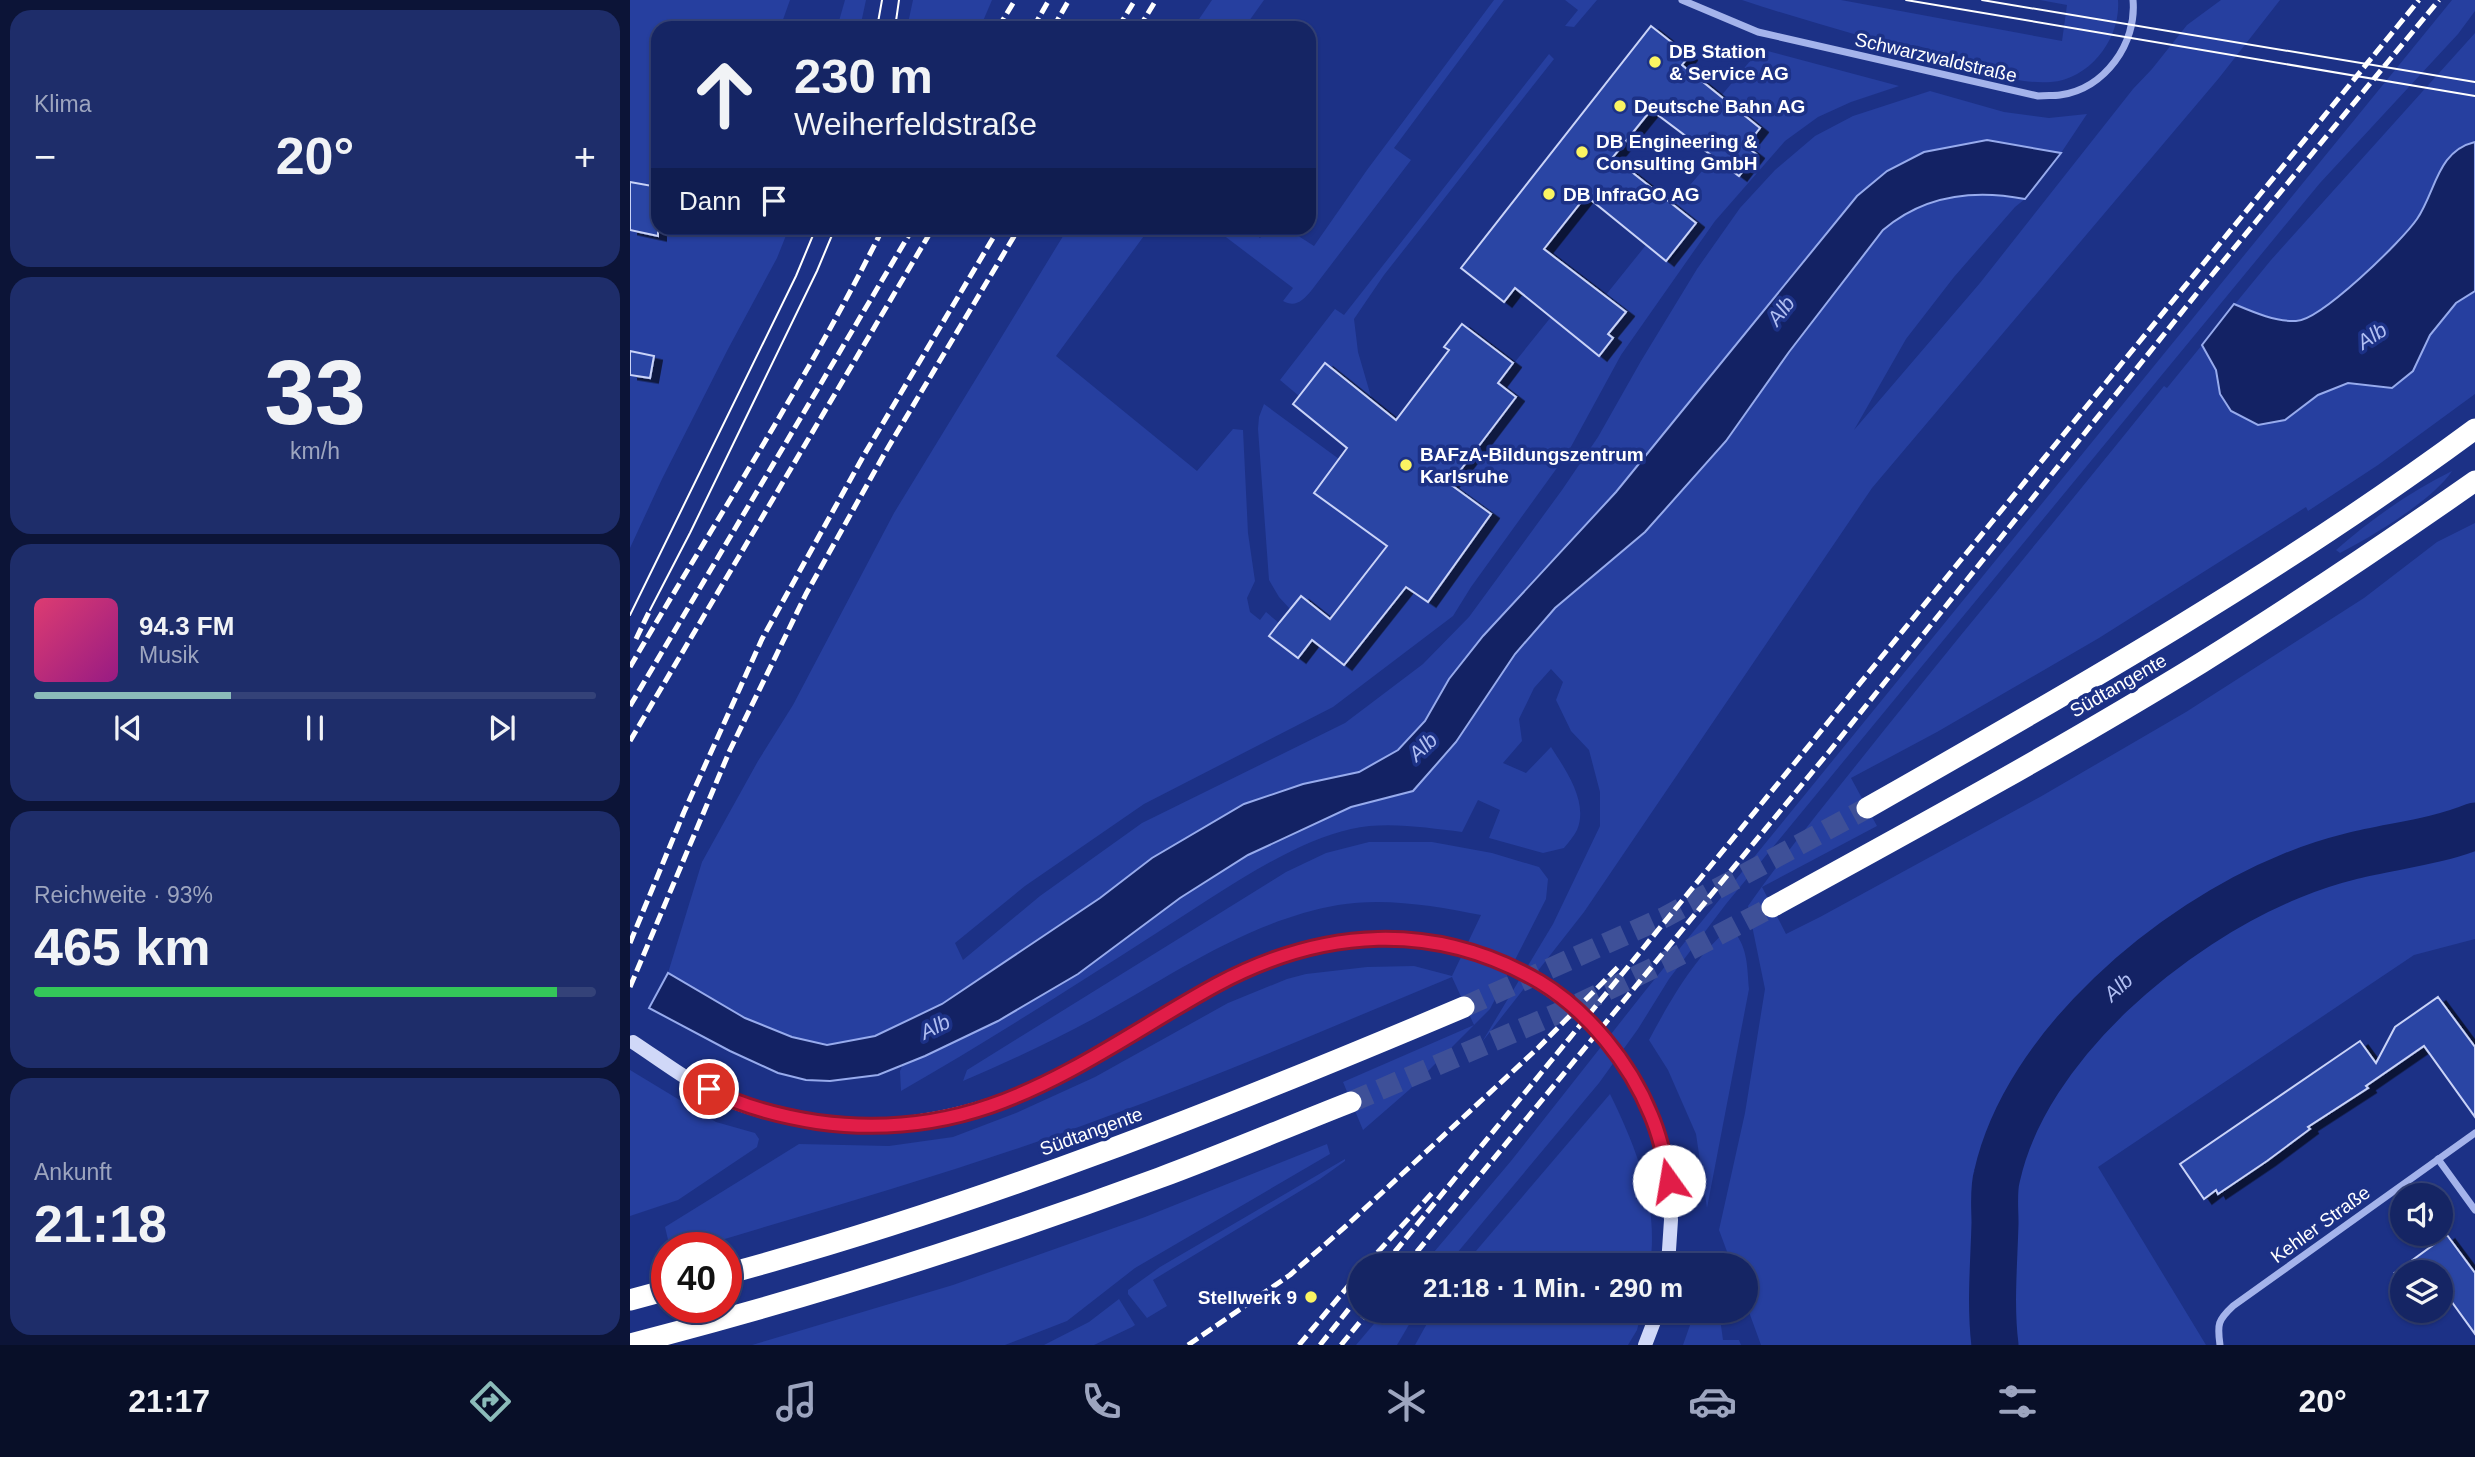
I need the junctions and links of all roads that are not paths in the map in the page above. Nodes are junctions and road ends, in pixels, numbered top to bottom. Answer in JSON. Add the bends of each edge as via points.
{"nodes":[{"id":1,"x":1682,"y":0,"type":"edge"},
{"id":2,"x":2133,"y":0,"type":"edge"},
{"id":3,"x":2475,"y":429,"type":"edge"},
{"id":4,"x":2475,"y":481,"type":"edge"},
{"id":5,"x":1867,"y":808,"type":"tunnel mouth"},
{"id":6,"x":1772,"y":907,"type":"tunnel mouth"},
{"id":7,"x":1464,"y":1007,"type":"tunnel mouth"},
{"id":8,"x":633,"y":1042,"type":"dead end"},
{"id":9,"x":1351,"y":1102,"type":"tunnel mouth"},
{"id":10,"x":2475,"y":1133,"type":"edge"},
{"id":11,"x":2438,"y":1159,"type":"junction"},
{"id":12,"x":2475,"y":1210,"type":"edge"},
{"id":13,"x":1669,"y":1253,"type":"edge"},
{"id":14,"x":742,"y":1269,"type":"edge"},
{"id":15,"x":651,"y":1294,"type":"edge"},
{"id":16,"x":630,"y":1300,"type":"edge"},
{"id":17,"x":1653,"y":1323,"type":"edge"},
{"id":18,"x":630,"y":1345,"type":"edge"},
{"id":19,"x":1645,"y":1345,"type":"edge"},
{"id":20,"x":2220,"y":1345,"type":"edge"}],
"edges":[{"from":1,"to":2,"type":"street","name":"Schwarzwaldstraße","via":[[1758,32],[2038,96],[2082,88],[2118,60],[2134,16]]},
{"from":3,"to":5,"type":"highway","name":"Südtangente","via":[[2257,578],[2053,703]]},
{"from":4,"to":6,"type":"highway","name":"Südtangente","via":[[2200,664],[1950,810]]},
{"from":7,"to":14,"type":"highway","name":"Südtangente","via":[[1260,1091],[992,1191]]},
{"from":8,"to":13,"type":"street","bridge":true,"via":[[731,1101],[783,1117],[869,1126],[922,1123],[991,1105],[1036,1087],[1219,984],[1280,957],[1379,937],[1437,942],[1487,956],[1548,988],[1587,1021],[1627,1070],[1651,1115],[1669,1181]]},
{"from":9,"to":18,"type":"highway","via":[[1162,1177],[959,1248],[751,1313]]},
{"from":10,"to":11,"type":"street","name":"Kehler Straße"},
{"from":11,"to":12,"type":"street"},
{"from":11,"to":20,"type":"street","name":"Kehler Straße","via":[[2233,1306],[2220,1318]]},
{"from":15,"to":16,"type":"highway"},
{"from":17,"to":19,"type":"street"}]}
